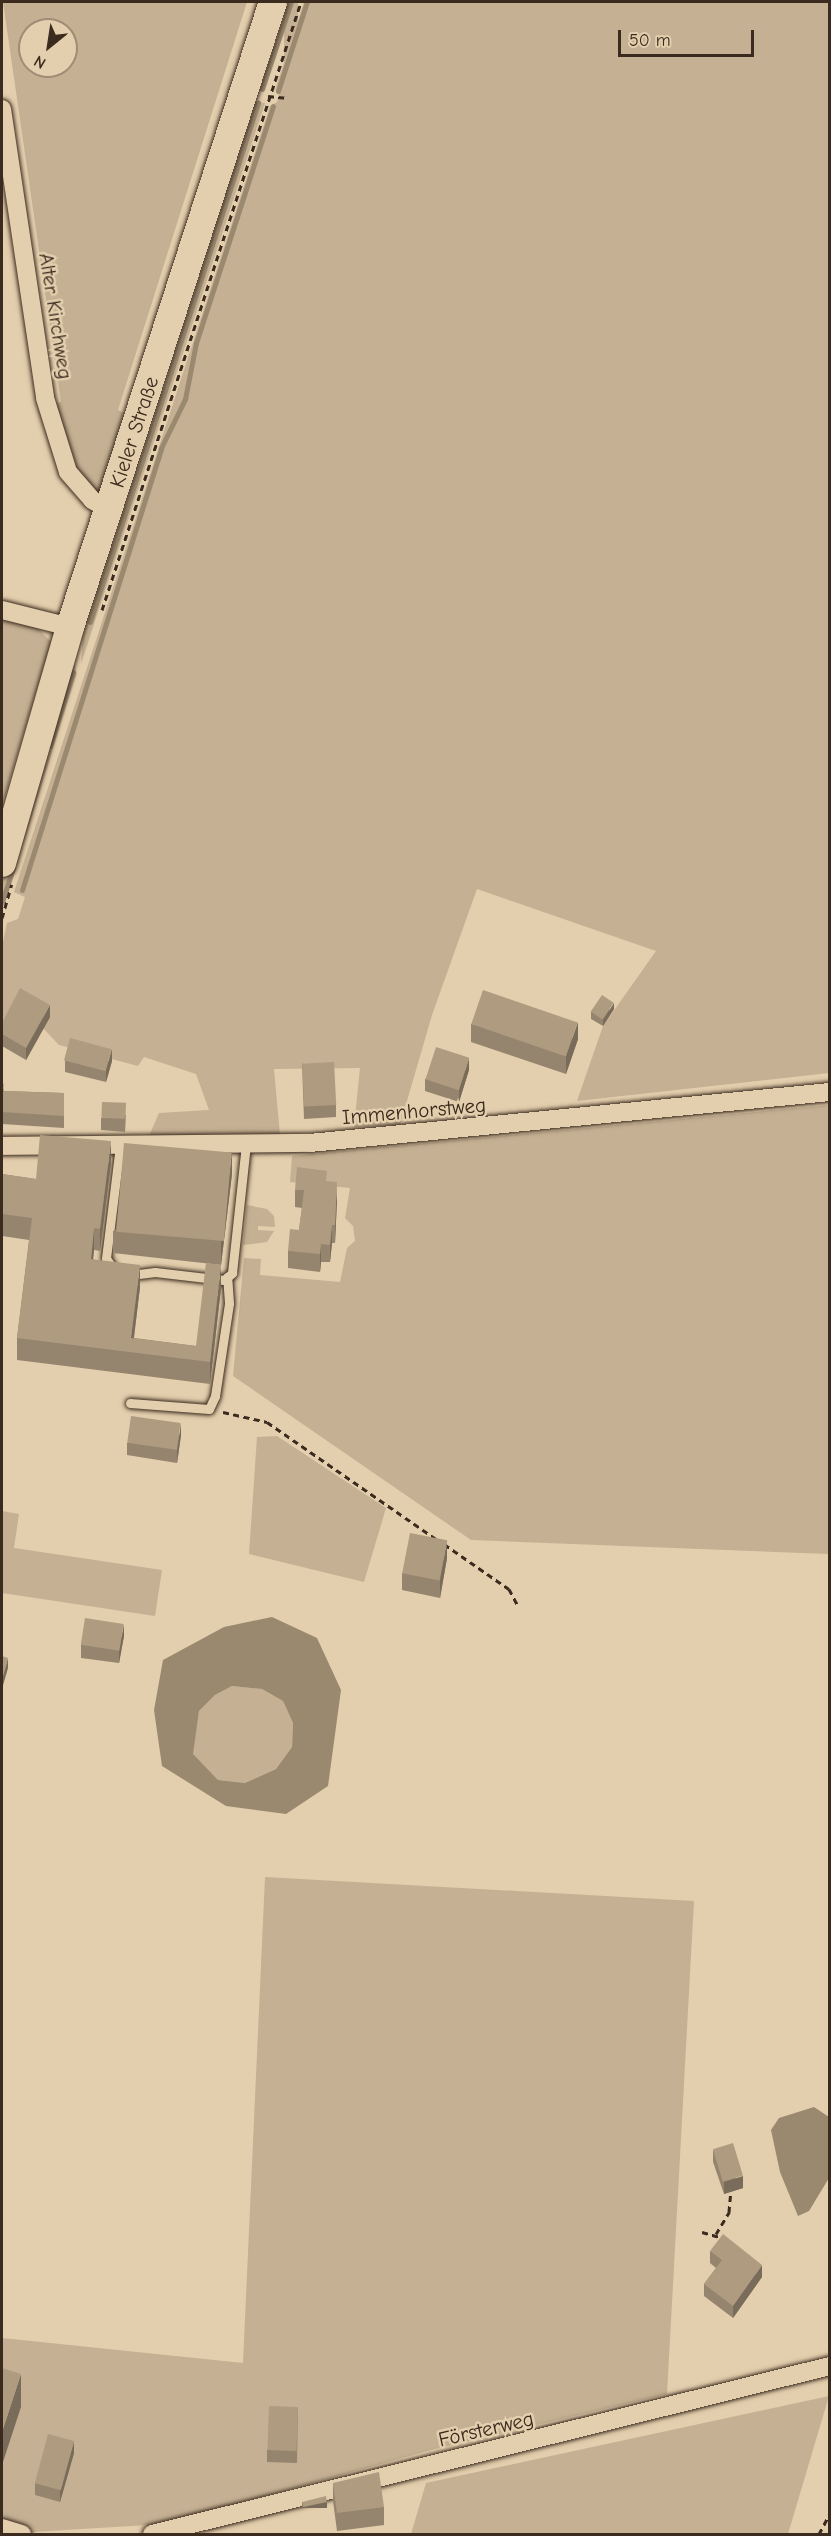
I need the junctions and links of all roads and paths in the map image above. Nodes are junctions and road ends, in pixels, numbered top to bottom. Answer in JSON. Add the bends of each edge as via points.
{"nodes":[{"id":1,"x":273,"y":2,"type":"edge"},
{"id":2,"x":301,"y":2,"type":"edge"},
{"id":3,"x":2,"y":109,"type":"edge"},
{"id":4,"x":109,"y":510,"type":"junction"},
{"id":5,"x":2,"y":610,"type":"edge"},
{"id":6,"x":100,"y":616,"type":"dead end"},
{"id":7,"x":70,"y":627,"type":"junction"},
{"id":8,"x":2,"y":863,"type":"edge"},
{"id":9,"x":830,"y":1092,"type":"edge"},
{"id":10,"x":246,"y":1144,"type":"junction"},
{"id":11,"x":2,"y":1146,"type":"edge"},
{"id":12,"x":120,"y":1146,"type":"junction"},
{"id":13,"x":227,"y":1277,"type":"junction"},
{"id":14,"x":130,"y":1404,"type":"dead end"},
{"id":15,"x":209,"y":1409,"type":"junction"},
{"id":16,"x":517,"y":1604,"type":"dead end"},
{"id":17,"x":732,"y":2192,"type":"dead end"},
{"id":18,"x":702,"y":2232,"type":"dead end"},
{"id":19,"x":716,"y":2234,"type":"junction"},
{"id":20,"x":726,"y":2240,"type":"edge"},
{"id":21,"x":830,"y":2366,"type":"edge"},
{"id":22,"x":830,"y":2513,"type":"edge"},
{"id":23,"x":2,"y":2528,"type":"edge"},
{"id":24,"x":22,"y":2535,"type":"edge"},
{"id":25,"x":152,"y":2535,"type":"edge"},
{"id":26,"x":819,"y":2535,"type":"edge"}],
"edges":[{"from":1,"to":4,"type":"main road","name":"Kieler Straße"},
{"from":2,"to":6,"type":"path"},
{"from":3,"to":4,"type":"street","name":"Alter Kirchweg","via":[[45,398],[69,472],[92,500]]},
{"from":4,"to":7,"type":"main road","name":"Kieler Straße"},
{"from":5,"to":7,"type":"street"},
{"from":7,"to":8,"type":"main road","name":"Kieler Straße"},
{"from":9,"to":10,"type":"street","name":"Immenhorstweg","via":[[310,1143]]},
{"from":10,"to":12,"type":"street","name":"Immenhorstweg"},
{"from":10,"to":13,"type":"lane","via":[[236,1258]]},
{"from":11,"to":12,"type":"street","name":"Immenhorstweg"},
{"from":12,"to":13,"type":"lane","via":[[106,1258],[114,1270],[128,1275],[155,1272]]},
{"from":13,"to":15,"type":"lane","via":[[229,1304],[215,1396]]},
{"from":14,"to":15,"type":"lane"},
{"from":15,"to":16,"type":"path","via":[[267,1422],[509,1589]]},
{"from":17,"to":19,"type":"path","via":[[729,2212]]},
{"from":18,"to":19,"type":"path"},
{"from":19,"to":20,"type":"path"},
{"from":21,"to":25,"type":"street","name":"Försterweg"},
{"from":22,"to":26,"type":"path"},
{"from":23,"to":24,"type":"street"}]}
